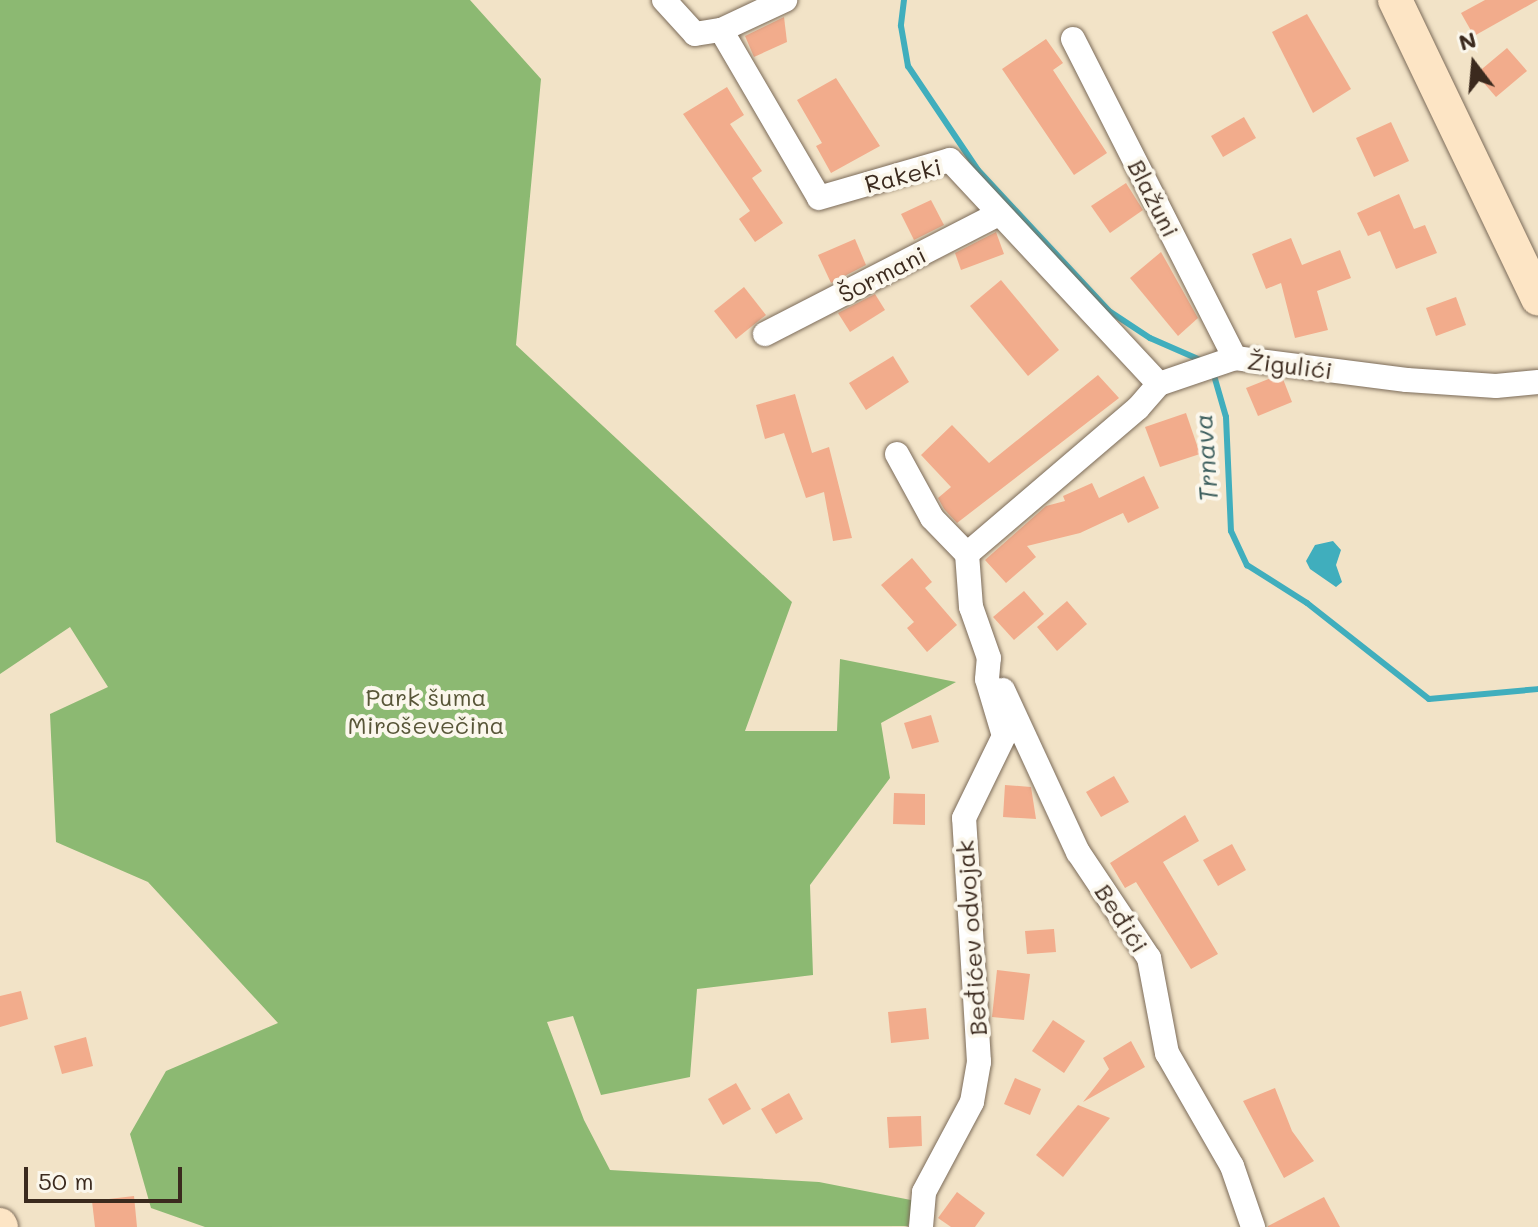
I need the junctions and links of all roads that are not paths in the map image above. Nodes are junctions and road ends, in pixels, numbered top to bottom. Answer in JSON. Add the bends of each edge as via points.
{"nodes":[{"id":1,"x":664,"y":0,"type":"edge"},
{"id":2,"x":785,"y":0,"type":"edge"},
{"id":3,"x":1395,"y":0,"type":"edge"},
{"id":4,"x":721,"y":30,"type":"junction"},
{"id":5,"x":1073,"y":39,"type":"dead end"},
{"id":6,"x":998,"y":214,"type":"junction"},
{"id":7,"x":1538,"y":299,"type":"edge"},
{"id":8,"x":765,"y":334,"type":"dead end"},
{"id":9,"x":1230,"y":360,"type":"junction"},
{"id":10,"x":1538,"y":382,"type":"edge"},
{"id":11,"x":1159,"y":384,"type":"junction"},
{"id":12,"x":897,"y":454,"type":"dead end"},
{"id":13,"x":967,"y":554,"type":"junction"},
{"id":14,"x":989,"y":658,"type":"junction"},
{"id":15,"x":921,"y":1227,"type":"edge"},
{"id":16,"x":1253,"y":1227,"type":"edge"}],
"edges":[{"from":1,"to":4,"type":"street","via":[[695,34]]},
{"from":2,"to":4,"type":"street"},
{"from":3,"to":7,"type":"main road"},
{"from":4,"to":6,"type":"street","name":"Rakeki","via":[[819,198],[950,160]]},
{"from":5,"to":9,"type":"street","name":"Blažuni"},
{"from":6,"to":8,"type":"street","name":"Šormani"},
{"from":6,"to":11,"type":"street","name":"Rakeki"},
{"from":9,"to":10,"type":"street","name":"Žigulići","via":[[1407,380],[1496,386]]},
{"from":9,"to":11,"type":"street","name":"Žigulići"},
{"from":11,"to":13,"type":"street","name":"Žigulići","via":[[1138,408]]},
{"from":12,"to":13,"type":"street","via":[[932,518]]},
{"from":13,"to":14,"type":"street","name":"Beđićev odvojak","via":[[971,607]]},
{"from":14,"to":15,"type":"street","name":"Beđićev odvojak","via":[[987,679],[1004,736],[964,818],[979,1062],[972,1102],[924,1192]]},
{"from":14,"to":16,"type":"street","name":"Beđići","via":[[1078,852],[1149,958],[1167,1053],[1232,1166]]}]}
